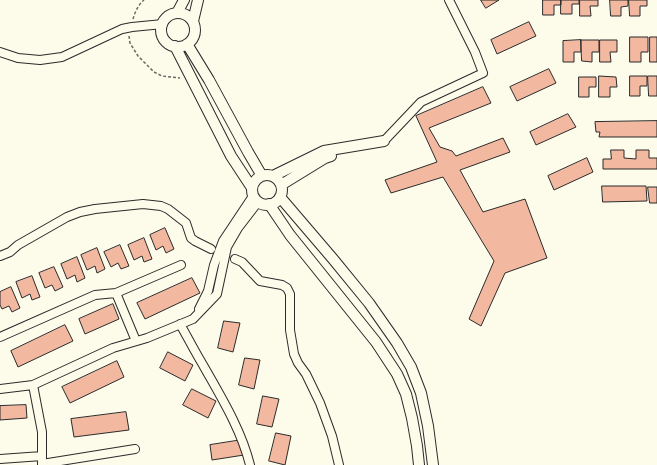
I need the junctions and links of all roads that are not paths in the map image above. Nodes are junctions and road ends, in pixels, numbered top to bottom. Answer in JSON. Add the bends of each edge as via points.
{"nodes":[{"id":1,"x":184,"y":0,"type":"edge"},
{"id":2,"x":198,"y":0,"type":"edge"},
{"id":3,"x":449,"y":0,"type":"edge"},
{"id":4,"x":177,"y":13,"type":"junction"},
{"id":5,"x":193,"y":21,"type":"junction"},
{"id":6,"x":163,"y":24,"type":"junction"},
{"id":7,"x":187,"y":44,"type":"junction"},
{"id":8,"x":175,"y":46,"type":"junction"},
{"id":9,"x":0,"y":52,"type":"edge"},
{"id":10,"x":384,"y":142,"type":"junction"},
{"id":11,"x":262,"y":176,"type":"junction"},
{"id":12,"x":273,"y":176,"type":"junction"},
{"id":13,"x":281,"y":185,"type":"junction"},
{"id":14,"x":254,"y":195,"type":"junction"},
{"id":15,"x":280,"y":197,"type":"junction"},
{"id":16,"x":269,"y":204,"type":"junction"},
{"id":17,"x":211,"y":249,"type":"dead end"},
{"id":18,"x":0,"y":256,"type":"edge"},
{"id":19,"x":235,"y":259,"type":"dead end"},
{"id":20,"x":181,"y":265,"type":"dead end"},
{"id":21,"x":116,"y":293,"type":"junction"},
{"id":22,"x":180,"y":324,"type":"junction"},
{"id":23,"x":0,"y":337,"type":"edge"},
{"id":24,"x":136,"y":341,"type":"junction"},
{"id":25,"x":33,"y":385,"type":"junction"},
{"id":26,"x":0,"y":389,"type":"edge"},
{"id":27,"x":135,"y":449,"type":"dead end"},
{"id":28,"x":0,"y":459,"type":"edge"},
{"id":29,"x":42,"y":462,"type":"edge"},
{"id":30,"x":250,"y":465,"type":"edge"},
{"id":31,"x":339,"y":465,"type":"edge"},
{"id":32,"x":419,"y":465,"type":"edge"},
{"id":33,"x":433,"y":465,"type":"edge"}],
"edges":[{"from":1,"to":4,"type":"street"},
{"from":2,"to":5,"type":"street"},
{"from":3,"to":10,"type":"street","via":[[483,73],[421,102]]},
{"from":4,"to":5,"type":"street","via":[[189,16]]},
{"from":4,"to":6,"type":"street","via":[[171,15]]},
{"from":5,"to":7,"type":"street","via":[[195,34]]},
{"from":6,"to":8,"type":"street","via":[[162,34],[166,42]]},
{"from":6,"to":9,"type":"street","via":[[122,29],[62,57],[40,60],[18,58]]},
{"from":7,"to":8,"type":"street"},
{"from":7,"to":11,"type":"street"},
{"from":8,"to":14,"type":"street","via":[[231,156]]},
{"from":10,"to":12,"type":"street","via":[[324,151]]},
{"from":10,"to":13,"type":"street","via":[[325,158]]},
{"from":11,"to":12,"type":"street"},
{"from":11,"to":14,"type":"street","via":[[253,184]]},
{"from":12,"to":13,"type":"street"},
{"from":13,"to":15,"type":"street"},
{"from":14,"to":16,"type":"street","via":[[265,204]]},
{"from":14,"to":22,"type":"street","via":[[223,241],[208,291],[194,319]]},
{"from":15,"to":16,"type":"street"},
{"from":15,"to":33,"type":"street","via":[[369,303],[411,367],[421,393]]},
{"from":16,"to":32,"type":"street","via":[[290,235],[376,342],[397,374],[406,394],[412,418]]},
{"from":17,"to":18,"type":"street","via":[[191,238],[186,223],[168,209],[143,204],[80,212]]},
{"from":19,"to":31,"type":"street","via":[[242,262],[260,281],[287,288],[290,294],[290,330],[294,354],[320,403]]},
{"from":20,"to":21,"type":"street"},
{"from":21,"to":23,"type":"street","via":[[95,295]]},
{"from":21,"to":24,"type":"street"},
{"from":22,"to":24,"type":"street"},
{"from":22,"to":30,"type":"street","via":[[229,409],[247,450]]},
{"from":24,"to":25,"type":"street","via":[[113,348]]},
{"from":25,"to":26,"type":"street"},
{"from":25,"to":29,"type":"street","via":[[42,432]]},
{"from":27,"to":29,"type":"street"},
{"from":28,"to":29,"type":"street"}]}
